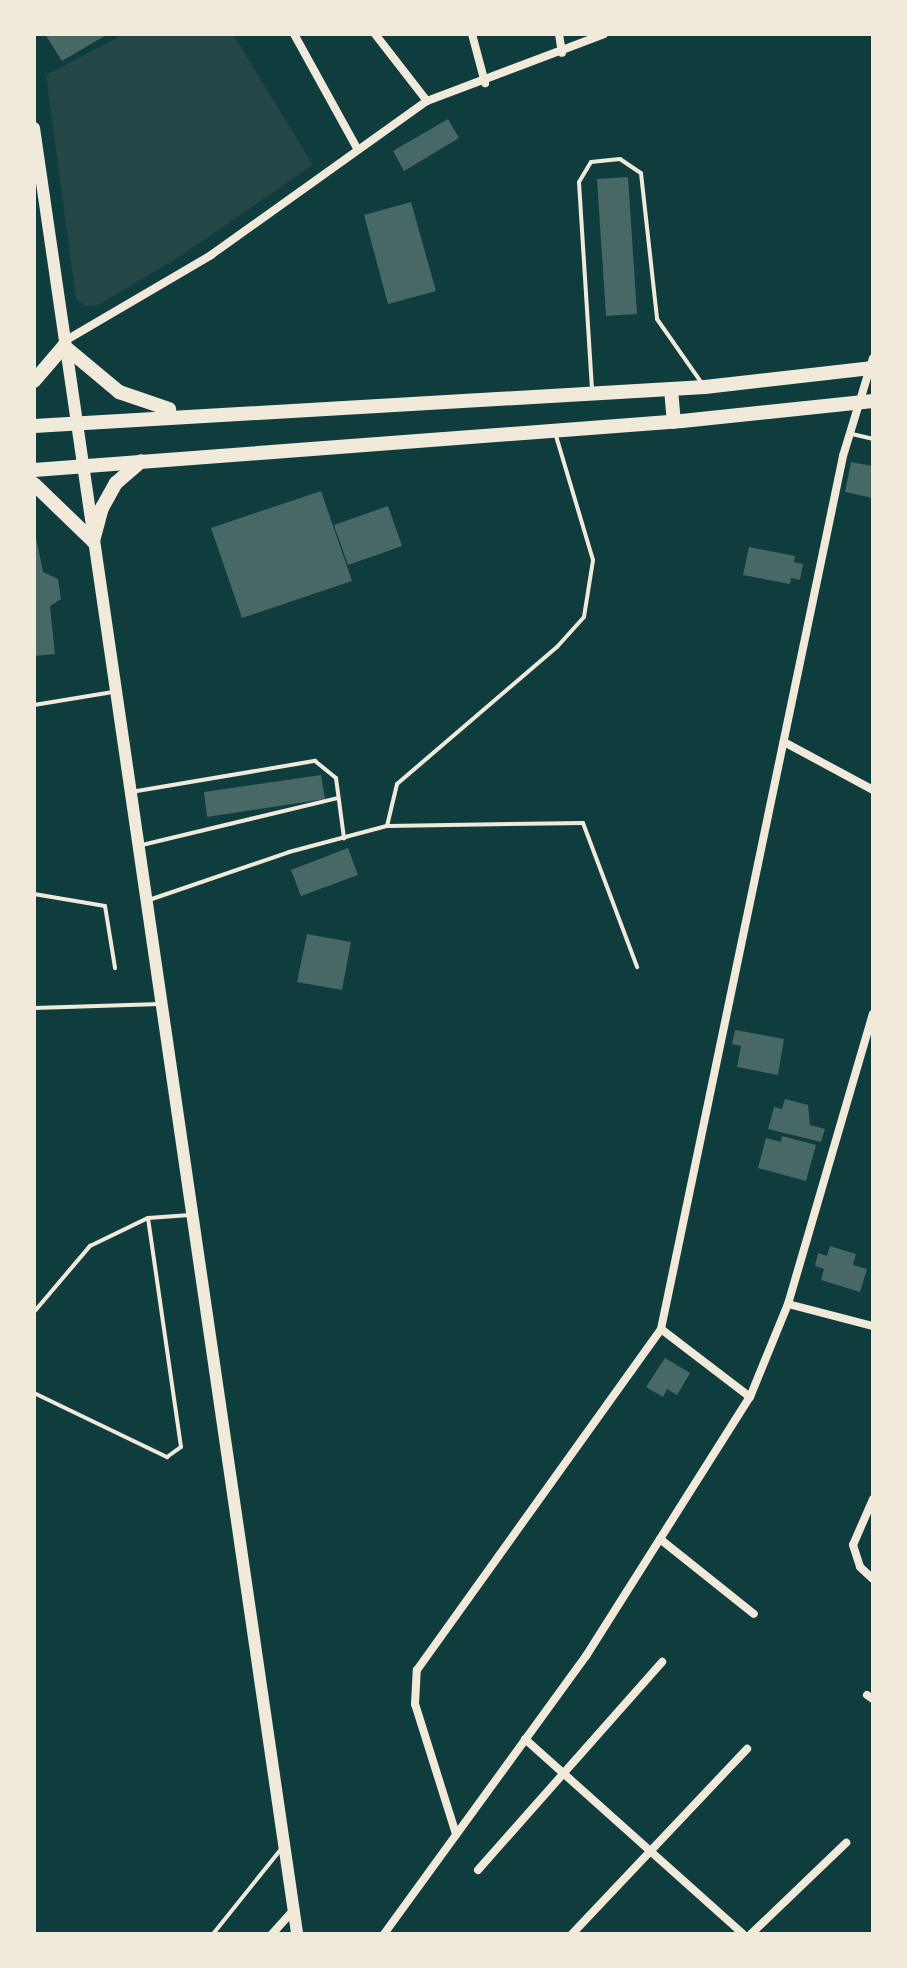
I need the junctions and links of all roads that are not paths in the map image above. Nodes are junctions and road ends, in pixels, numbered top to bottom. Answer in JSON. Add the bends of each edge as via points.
{"nodes":[{"id":1,"x":294,"y":34,"type":"edge"},
{"id":2,"x":375,"y":34,"type":"edge"},
{"id":3,"x":472,"y":34,"type":"edge"},
{"id":4,"x":559,"y":34,"type":"edge"},
{"id":5,"x":604,"y":34,"type":"edge"},
{"id":6,"x":562,"y":53,"type":"junction"},
{"id":7,"x":485,"y":83,"type":"junction"},
{"id":8,"x":427,"y":101,"type":"junction"},
{"id":9,"x":34,"y":128,"type":"edge"},
{"id":10,"x":358,"y":150,"type":"junction"},
{"id":11,"x":36,"y":157,"type":"edge"},
{"id":12,"x":63,"y":344,"type":"junction"},
{"id":13,"x":872,"y":365,"type":"edge"},
{"id":14,"x":34,"y":381,"type":"edge"},
{"id":15,"x":705,"y":387,"type":"junction"},
{"id":16,"x":671,"y":389,"type":"junction"},
{"id":17,"x":593,"y":394,"type":"junction"},
{"id":18,"x":866,"y":402,"type":"edge"},
{"id":19,"x":189,"y":413,"type":"junction"},
{"id":20,"x":674,"y":422,"type":"junction"},
{"id":21,"x":77,"y":423,"type":"junction"},
{"id":22,"x":34,"y":426,"type":"edge"},
{"id":23,"x":554,"y":429,"type":"junction"},
{"id":24,"x":850,"y":434,"type":"junction"},
{"id":25,"x":873,"y":439,"type":"edge"},
{"id":26,"x":142,"y":461,"type":"junction"},
{"id":27,"x":82,"y":465,"type":"junction"},
{"id":28,"x":34,"y":470,"type":"edge"},
{"id":29,"x":34,"y":484,"type":"edge"},
{"id":30,"x":93,"y":541,"type":"junction"},
{"id":31,"x":116,"y":692,"type":"junction"},
{"id":32,"x":34,"y":705,"type":"edge"},
{"id":33,"x":784,"y":742,"type":"junction"},
{"id":34,"x":873,"y":790,"type":"edge"},
{"id":35,"x":130,"y":792,"type":"junction"},
{"id":36,"x":338,"y":798,"type":"junction"},
{"id":37,"x":387,"y":826,"type":"junction"},
{"id":38,"x":344,"y":838,"type":"junction"},
{"id":39,"x":138,"y":845,"type":"junction"},
{"id":40,"x":34,"y":894,"type":"edge"},
{"id":41,"x":147,"y":901,"type":"junction"},
{"id":42,"x":637,"y":967,"type":"dead end"},
{"id":43,"x":115,"y":968,"type":"dead end"},
{"id":44,"x":162,"y":1004,"type":"junction"},
{"id":45,"x":34,"y":1008,"type":"edge"},
{"id":46,"x":873,"y":1014,"type":"edge"},
{"id":47,"x":193,"y":1214,"type":"junction"},
{"id":48,"x":148,"y":1218,"type":"junction"},
{"id":49,"x":788,"y":1304,"type":"junction"},
{"id":50,"x":34,"y":1312,"type":"edge"},
{"id":51,"x":873,"y":1326,"type":"edge"},
{"id":52,"x":661,"y":1329,"type":"junction"},
{"id":53,"x":34,"y":1393,"type":"edge"},
{"id":54,"x":750,"y":1397,"type":"junction"},
{"id":55,"x":873,"y":1499,"type":"edge"},
{"id":56,"x":660,"y":1539,"type":"junction"},
{"id":57,"x":873,"y":1579,"type":"edge"},
{"id":58,"x":754,"y":1614,"type":"dead end"},
{"id":59,"x":662,"y":1662,"type":"dead end"},
{"id":60,"x":525,"y":1739,"type":"junction"},
{"id":61,"x":747,"y":1749,"type":"dead end"},
{"id":62,"x":565,"y":1774,"type":"junction"},
{"id":63,"x":456,"y":1834,"type":"junction"},
{"id":64,"x":846,"y":1843,"type":"dead end"},
{"id":65,"x":285,"y":1844,"type":"junction"},
{"id":66,"x":649,"y":1850,"type":"junction"},
{"id":67,"x":478,"y":1870,"type":"dead end"},
{"id":68,"x":293,"y":1911,"type":"junction"},
{"id":69,"x":213,"y":1934,"type":"edge"},
{"id":70,"x":272,"y":1934,"type":"edge"},
{"id":71,"x":297,"y":1934,"type":"edge"},
{"id":72,"x":384,"y":1934,"type":"edge"},
{"id":73,"x":572,"y":1934,"type":"edge"},
{"id":74,"x":743,"y":1934,"type":"edge"},
{"id":75,"x":751,"y":1934,"type":"edge"}],
"edges":[{"from":1,"to":10,"type":"street"},
{"from":2,"to":8,"type":"street"},
{"from":3,"to":7,"type":"street"},
{"from":4,"to":6,"type":"street"},
{"from":5,"to":6,"type":"street"},
{"from":6,"to":7,"type":"street"},
{"from":7,"to":8,"type":"street"},
{"from":8,"to":10,"type":"street"},
{"from":9,"to":11,"type":"main road"},
{"from":10,"to":12,"type":"street","via":[[211,255]]},
{"from":11,"to":12,"type":"main road"},
{"from":12,"to":14,"type":"main road"},
{"from":12,"to":19,"type":"main road","via":[[119,392],[146,405]]},
{"from":12,"to":21,"type":"main road"},
{"from":13,"to":15,"type":"main road"},
{"from":13,"to":18,"type":"street"},
{"from":15,"to":16,"type":"main road"},
{"from":15,"to":17,"type":"lane","via":[[657,319],[641,173],[620,159],[591,162],[579,182]]},
{"from":16,"to":17,"type":"main road"},
{"from":16,"to":20,"type":"main road"},
{"from":17,"to":19,"type":"main road","via":[[342,410]]},
{"from":18,"to":20,"type":"main road"},
{"from":18,"to":24,"type":"street"},
{"from":19,"to":21,"type":"main road"},
{"from":20,"to":23,"type":"main road"},
{"from":21,"to":22,"type":"main road"},
{"from":21,"to":27,"type":"main road"},
{"from":23,"to":26,"type":"main road"},
{"from":23,"to":37,"type":"lane","via":[[593,560],[584,617],[557,647],[397,784]]},
{"from":24,"to":25,"type":"lane"},
{"from":24,"to":33,"type":"street"},
{"from":26,"to":27,"type":"main road"},
{"from":26,"to":30,"type":"main road","via":[[116,483]]},
{"from":27,"to":28,"type":"main road"},
{"from":27,"to":30,"type":"main road"},
{"from":29,"to":30,"type":"main road"},
{"from":30,"to":31,"type":"main road"},
{"from":31,"to":32,"type":"lane"},
{"from":31,"to":35,"type":"main road"},
{"from":33,"to":34,"type":"street"},
{"from":33,"to":52,"type":"street"},
{"from":35,"to":36,"type":"lane","via":[[315,761],[336,778]]},
{"from":35,"to":39,"type":"main road"},
{"from":36,"to":38,"type":"lane"},
{"from":36,"to":39,"type":"lane"},
{"from":37,"to":38,"type":"lane"},
{"from":37,"to":42,"type":"lane","via":[[583,823]]},
{"from":38,"to":41,"type":"lane"},
{"from":39,"to":41,"type":"main road"},
{"from":40,"to":43,"type":"lane","via":[[105,906]]},
{"from":41,"to":44,"type":"main road"},
{"from":44,"to":45,"type":"lane"},
{"from":44,"to":47,"type":"main road"},
{"from":46,"to":49,"type":"street"},
{"from":47,"to":48,"type":"lane"},
{"from":47,"to":65,"type":"main road"},
{"from":48,"to":50,"type":"lane","via":[[90,1246]]},
{"from":48,"to":53,"type":"lane","via":[[181,1447],[167,1457]]},
{"from":49,"to":51,"type":"street"},
{"from":49,"to":54,"type":"street"},
{"from":52,"to":54,"type":"street"},
{"from":52,"to":63,"type":"street","via":[[417,1670],[415,1704]]},
{"from":54,"to":56,"type":"street"},
{"from":55,"to":57,"type":"street","via":[[853,1545],[860,1567]]},
{"from":56,"to":58,"type":"street"},
{"from":56,"to":60,"type":"street","via":[[586,1656]]},
{"from":59,"to":62,"type":"street"},
{"from":60,"to":62,"type":"street"},
{"from":60,"to":63,"type":"street"},
{"from":61,"to":66,"type":"street"},
{"from":62,"to":66,"type":"street"},
{"from":62,"to":67,"type":"street"},
{"from":63,"to":72,"type":"street"},
{"from":64,"to":75,"type":"street"},
{"from":65,"to":68,"type":"main road"},
{"from":65,"to":69,"type":"lane"},
{"from":66,"to":73,"type":"street"},
{"from":66,"to":74,"type":"street"},
{"from":68,"to":70,"type":"street"},
{"from":68,"to":71,"type":"main road"}]}
